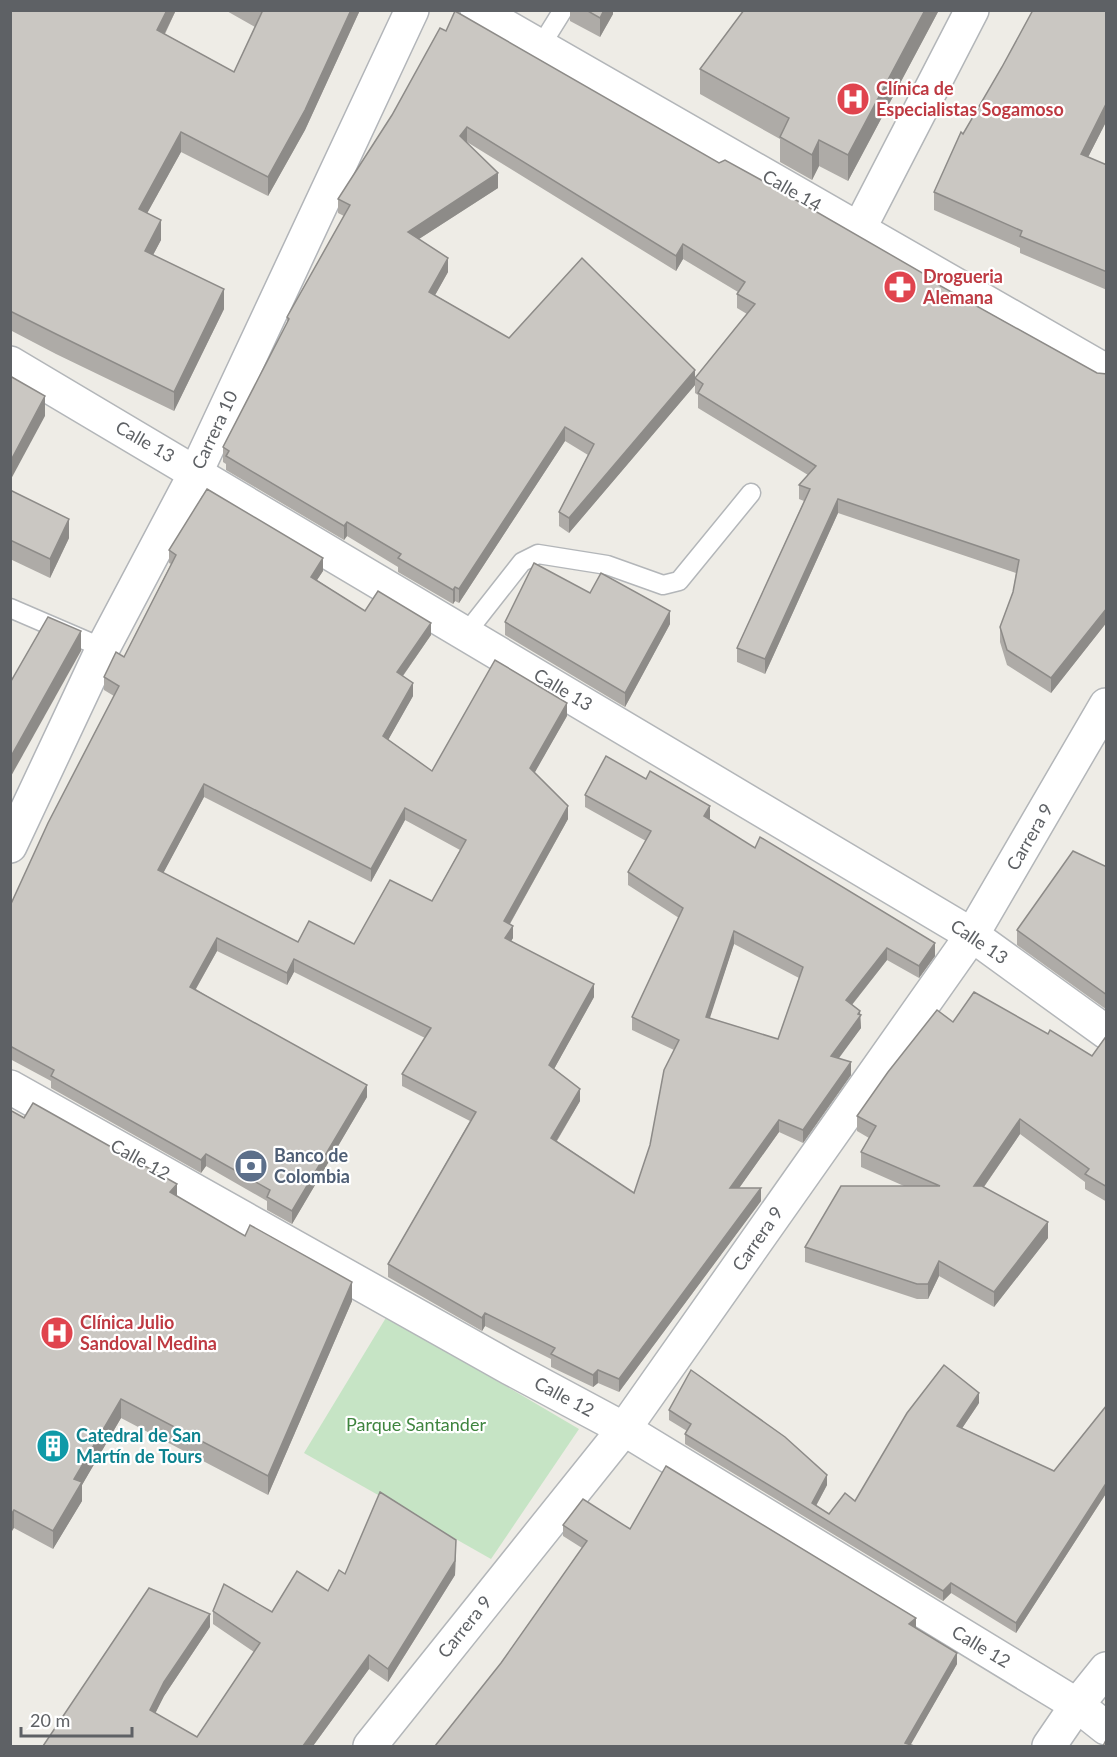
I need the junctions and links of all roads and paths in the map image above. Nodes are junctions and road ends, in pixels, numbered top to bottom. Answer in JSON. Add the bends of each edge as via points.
{"nodes":[{"id":1,"x":412,"y":10,"type":"edge"},
{"id":2,"x":477,"y":10,"type":"edge"},
{"id":3,"x":563,"y":10,"type":"edge"},
{"id":4,"x":972,"y":10,"type":"edge"},
{"id":5,"x":540,"y":47,"type":"junction"},
{"id":6,"x":859,"y":229,"type":"junction"},
{"id":7,"x":10,"y":363,"type":"edge"},
{"id":8,"x":1107,"y":371,"type":"edge"},
{"id":9,"x":196,"y":472,"type":"junction"},
{"id":10,"x":751,"y":493,"type":"dead end"},
{"id":11,"x":12,"y":612,"type":"edge"},
{"id":12,"x":463,"y":630,"type":"junction"},
{"id":13,"x":103,"y":648,"type":"junction"},
{"id":14,"x":1107,"y":705,"type":"edge"},
{"id":15,"x":10,"y":846,"type":"edge"},
{"id":16,"x":972,"y":935,"type":"junction"},
{"id":17,"x":1107,"y":1032,"type":"edge"},
{"id":18,"x":10,"y":1087,"type":"edge"},
{"id":19,"x":624,"y":1429,"type":"junction"},
{"id":20,"x":1107,"y":1670,"type":"edge"},
{"id":21,"x":1077,"y":1706,"type":"junction"},
{"id":22,"x":1107,"y":1728,"type":"edge"},
{"id":23,"x":370,"y":1746,"type":"edge"},
{"id":24,"x":1049,"y":1746,"type":"edge"}],
"edges":[{"from":1,"to":9,"type":"street","name":"Carrera 10"},
{"from":2,"to":5,"type":"street","name":"Calle 14"},
{"from":3,"to":5,"type":"lane"},
{"from":4,"to":6,"type":"street"},
{"from":5,"to":6,"type":"street","name":"Calle 14"},
{"from":6,"to":8,"type":"street","name":"Calle 14"},
{"from":7,"to":9,"type":"street","name":"Calle 13"},
{"from":9,"to":12,"type":"street","name":"Calle 13"},
{"from":9,"to":13,"type":"street","name":"Carrera 10"},
{"from":10,"to":12,"type":"lane","via":[[679,581],[663,585],[607,565],[538,554],[522,562],[468,632]]},
{"from":11,"to":13,"type":"lane"},
{"from":12,"to":16,"type":"street","name":"Calle 13"},
{"from":13,"to":15,"type":"street","name":"Carrera 10"},
{"from":14,"to":16,"type":"street","name":"Carrera 9"},
{"from":16,"to":17,"type":"street","name":"Calle 13"},
{"from":16,"to":19,"type":"street","name":"Carrera 9"},
{"from":18,"to":19,"type":"street","name":"Calle 12"},
{"from":19,"to":21,"type":"street","name":"Calle 12"},
{"from":19,"to":23,"type":"street","name":"Carrera 9"},
{"from":20,"to":21,"type":"street"},
{"from":21,"to":22,"type":"street","name":"Calle 12"},
{"from":21,"to":24,"type":"street"}]}
